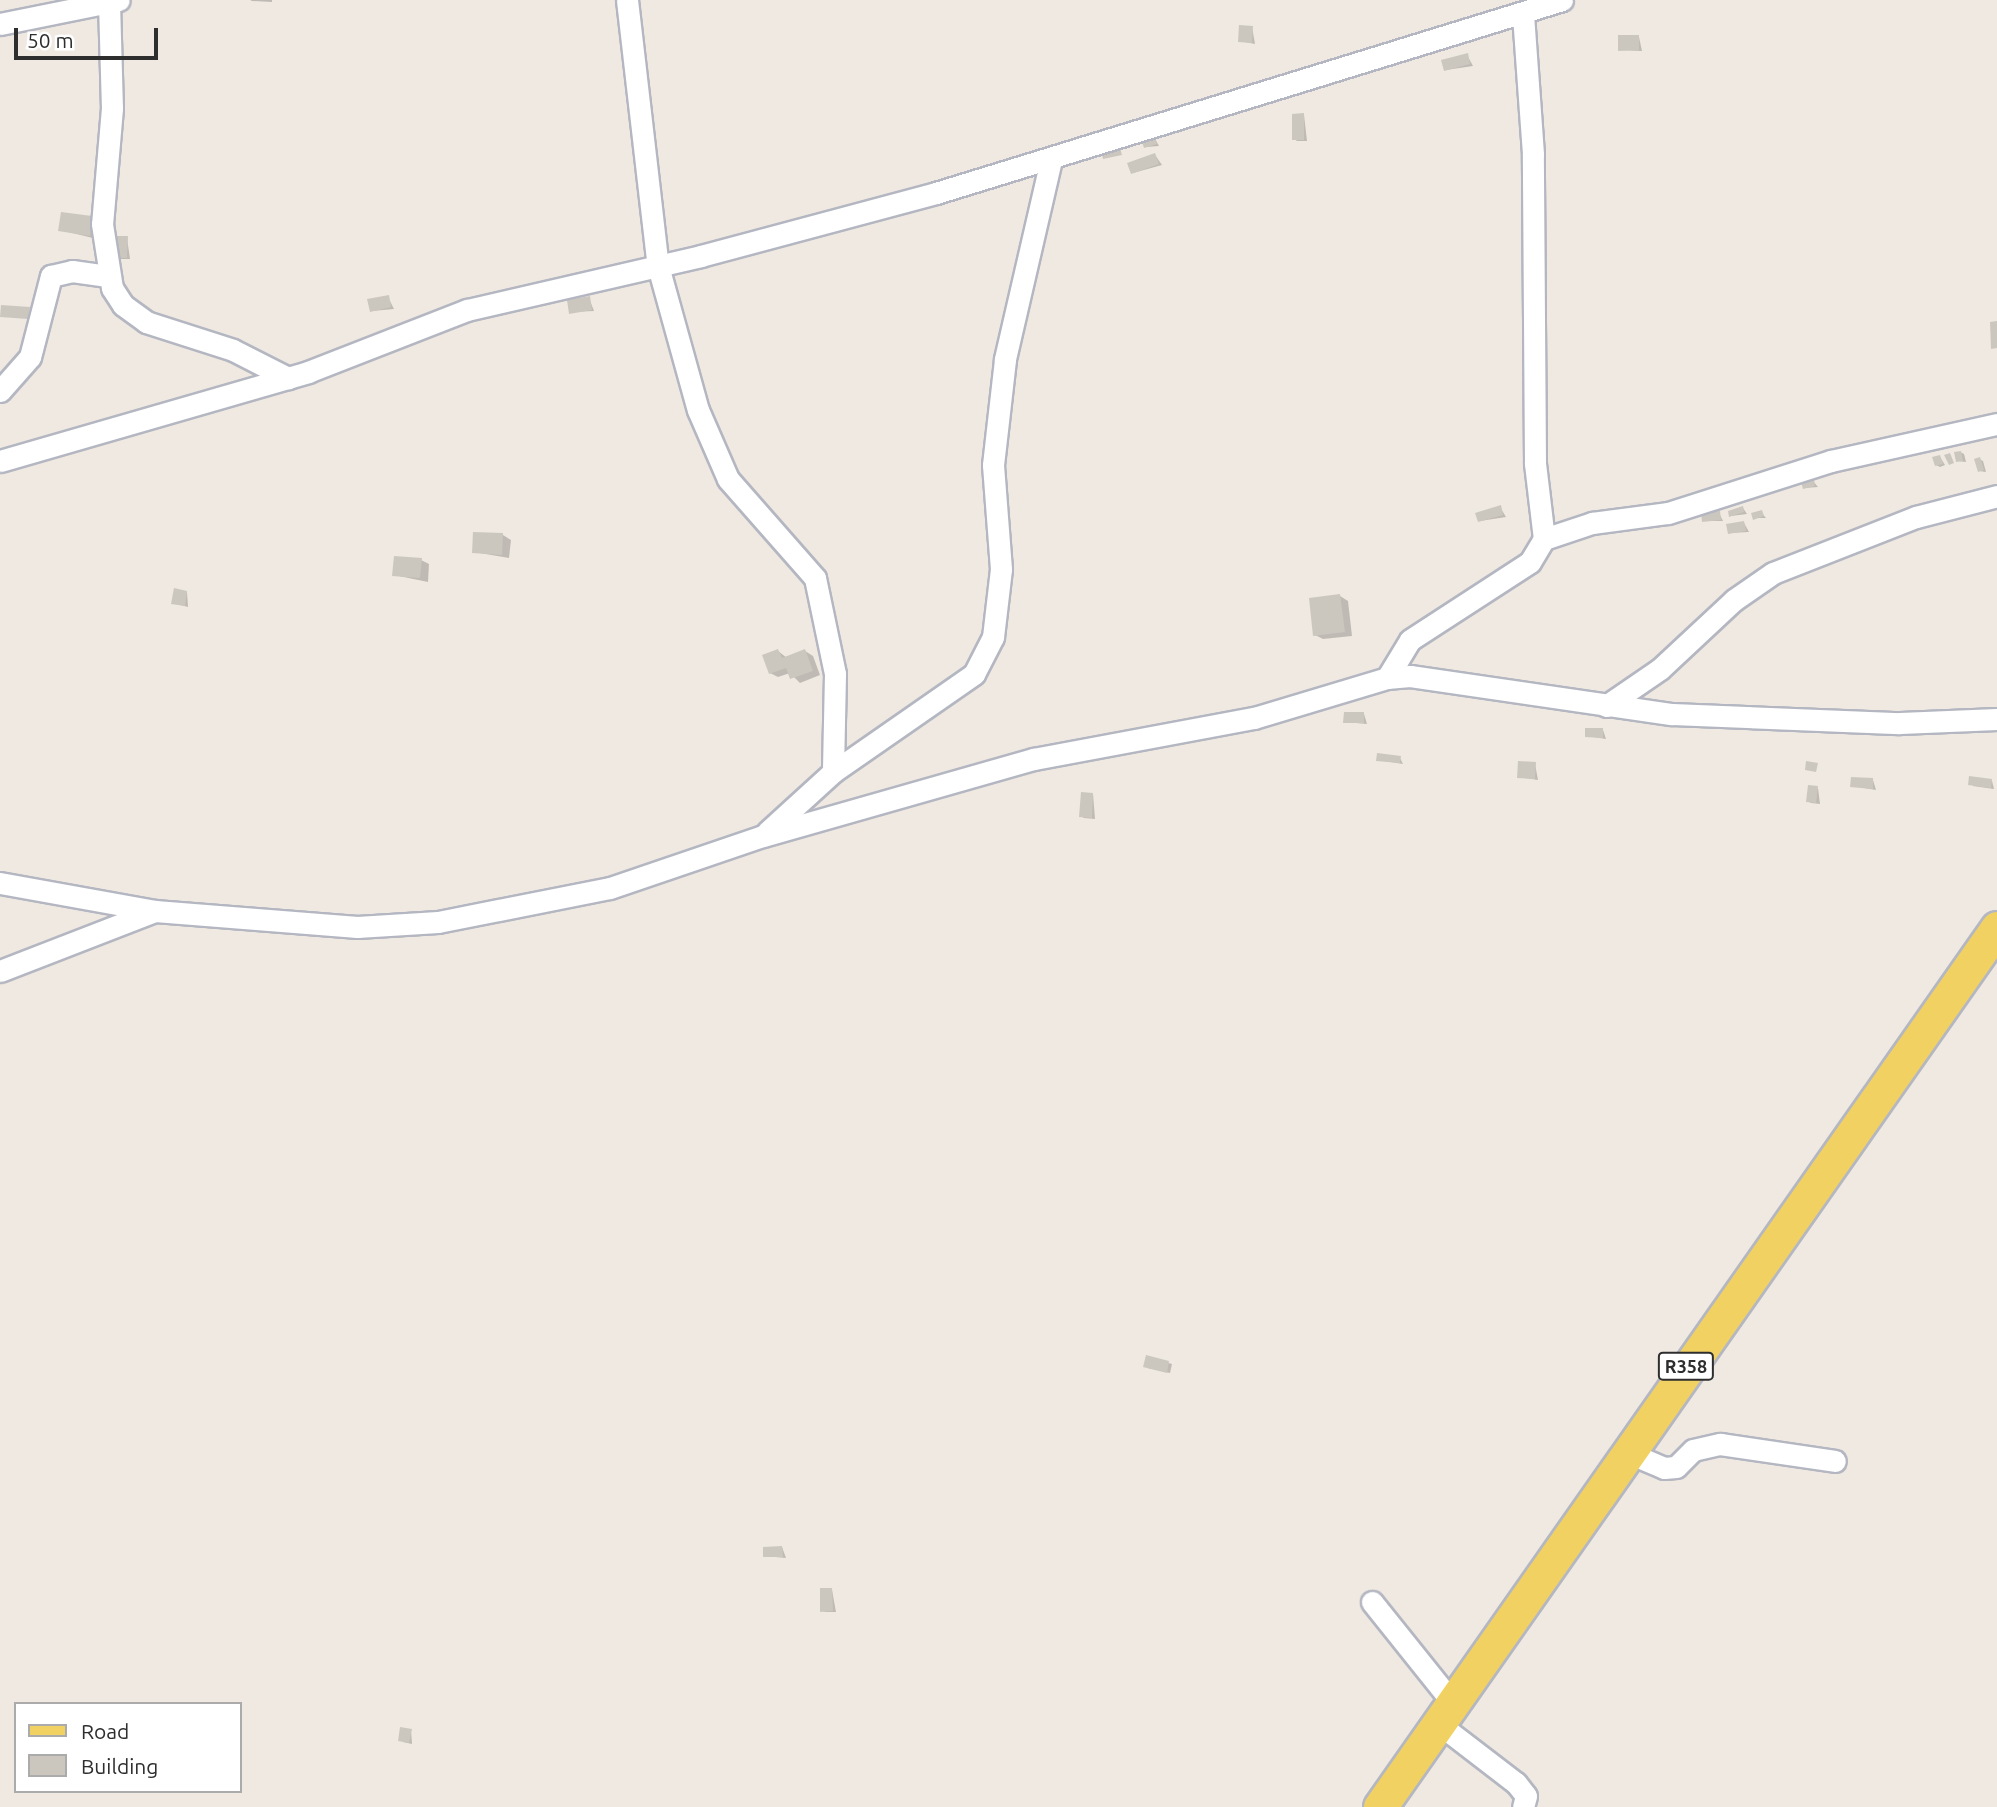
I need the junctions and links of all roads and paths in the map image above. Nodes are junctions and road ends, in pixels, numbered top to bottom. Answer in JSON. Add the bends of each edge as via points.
{"nodes":[{"id":1,"x":627,"y":0,"type":"edge"},
{"id":2,"x":1562,"y":0,"type":"edge"},
{"id":3,"x":114,"y":1,"type":"edge"},
{"id":4,"x":1523,"y":13,"type":"junction"},
{"id":5,"x":0,"y":24,"type":"edge"},
{"id":6,"x":1051,"y":160,"type":"junction"},
{"id":7,"x":658,"y":266,"type":"junction"},
{"id":8,"x":108,"y":275,"type":"junction"},
{"id":9,"x":288,"y":377,"type":"junction"},
{"id":10,"x":0,"y":391,"type":"edge"},
{"id":11,"x":1997,"y":424,"type":"edge"},
{"id":12,"x":0,"y":461,"type":"edge"},
{"id":13,"x":1997,"y":496,"type":"edge"},
{"id":14,"x":1544,"y":539,"type":"junction"},
{"id":15,"x":1387,"y":678,"type":"junction"},
{"id":16,"x":1606,"y":706,"type":"junction"},
{"id":17,"x":1997,"y":719,"type":"edge"},
{"id":18,"x":834,"y":772,"type":"junction"},
{"id":19,"x":762,"y":836,"type":"junction"},
{"id":20,"x":0,"y":883,"type":"edge"},
{"id":21,"x":155,"y":911,"type":"junction"},
{"id":22,"x":1997,"y":928,"type":"edge"},
{"id":23,"x":0,"y":971,"type":"edge"},
{"id":24,"x":1629,"y":1453,"type":"junction"},
{"id":25,"x":1835,"y":1461,"type":"dead end"},
{"id":26,"x":1372,"y":1602,"type":"dead end"},
{"id":27,"x":1446,"y":1714,"type":"junction"},
{"id":28,"x":1380,"y":1807,"type":"edge"},
{"id":29,"x":1523,"y":1807,"type":"edge"}],
"edges":[{"from":1,"to":7,"type":"street"},
{"from":2,"to":4,"type":"street"},
{"from":3,"to":5,"type":"street"},
{"from":3,"to":8,"type":"street","via":[[112,108],[102,224]]},
{"from":4,"to":6,"type":"street","via":[[1176,117]]},
{"from":4,"to":14,"type":"street","via":[[1533,154],[1535,463]]},
{"from":6,"to":7,"type":"street"},
{"from":6,"to":18,"type":"street","via":[[1005,359],[993,464],[1001,569],[992,637],[974,674]]},
{"from":7,"to":9,"type":"street","via":[[467,310]]},
{"from":7,"to":18,"type":"street","via":[[684,366],[715,456],[747,502],[804,560],[818,587],[835,674]]},
{"from":8,"to":9,"type":"street","via":[[123,305],[146,322],[233,351]]},
{"from":8,"to":10,"type":"street","via":[[72,271],[51,276],[30,357]]},
{"from":9,"to":12,"type":"street"},
{"from":11,"to":14,"type":"street","via":[[1831,461],[1668,513],[1592,523]]},
{"from":13,"to":16,"type":"street","via":[[1916,517],[1773,573],[1734,600],[1660,669]]},
{"from":14,"to":15,"type":"street","via":[[1530,562],[1410,640]]},
{"from":15,"to":16,"type":"street","via":[[1459,680]]},
{"from":15,"to":19,"type":"street","via":[[1254,718],[1034,759]]},
{"from":16,"to":17,"type":"street","via":[[1794,720]]},
{"from":18,"to":19,"type":"street"},
{"from":19,"to":21,"type":"street","via":[[610,888],[438,922],[357,927]]},
{"from":20,"to":21,"type":"street"},
{"from":21,"to":23,"type":"street"},
{"from":22,"to":24,"type":"main road","number":"R358"},
{"from":24,"to":25,"type":"street","via":[[1664,1468],[1676,1466],[1693,1450],[1720,1444]]},
{"from":24,"to":27,"type":"main road","number":"R358"},
{"from":26,"to":27,"type":"street"},
{"from":27,"to":28,"type":"main road","number":"R358"},
{"from":27,"to":29,"type":"street","via":[[1516,1783],[1526,1796]]}]}
